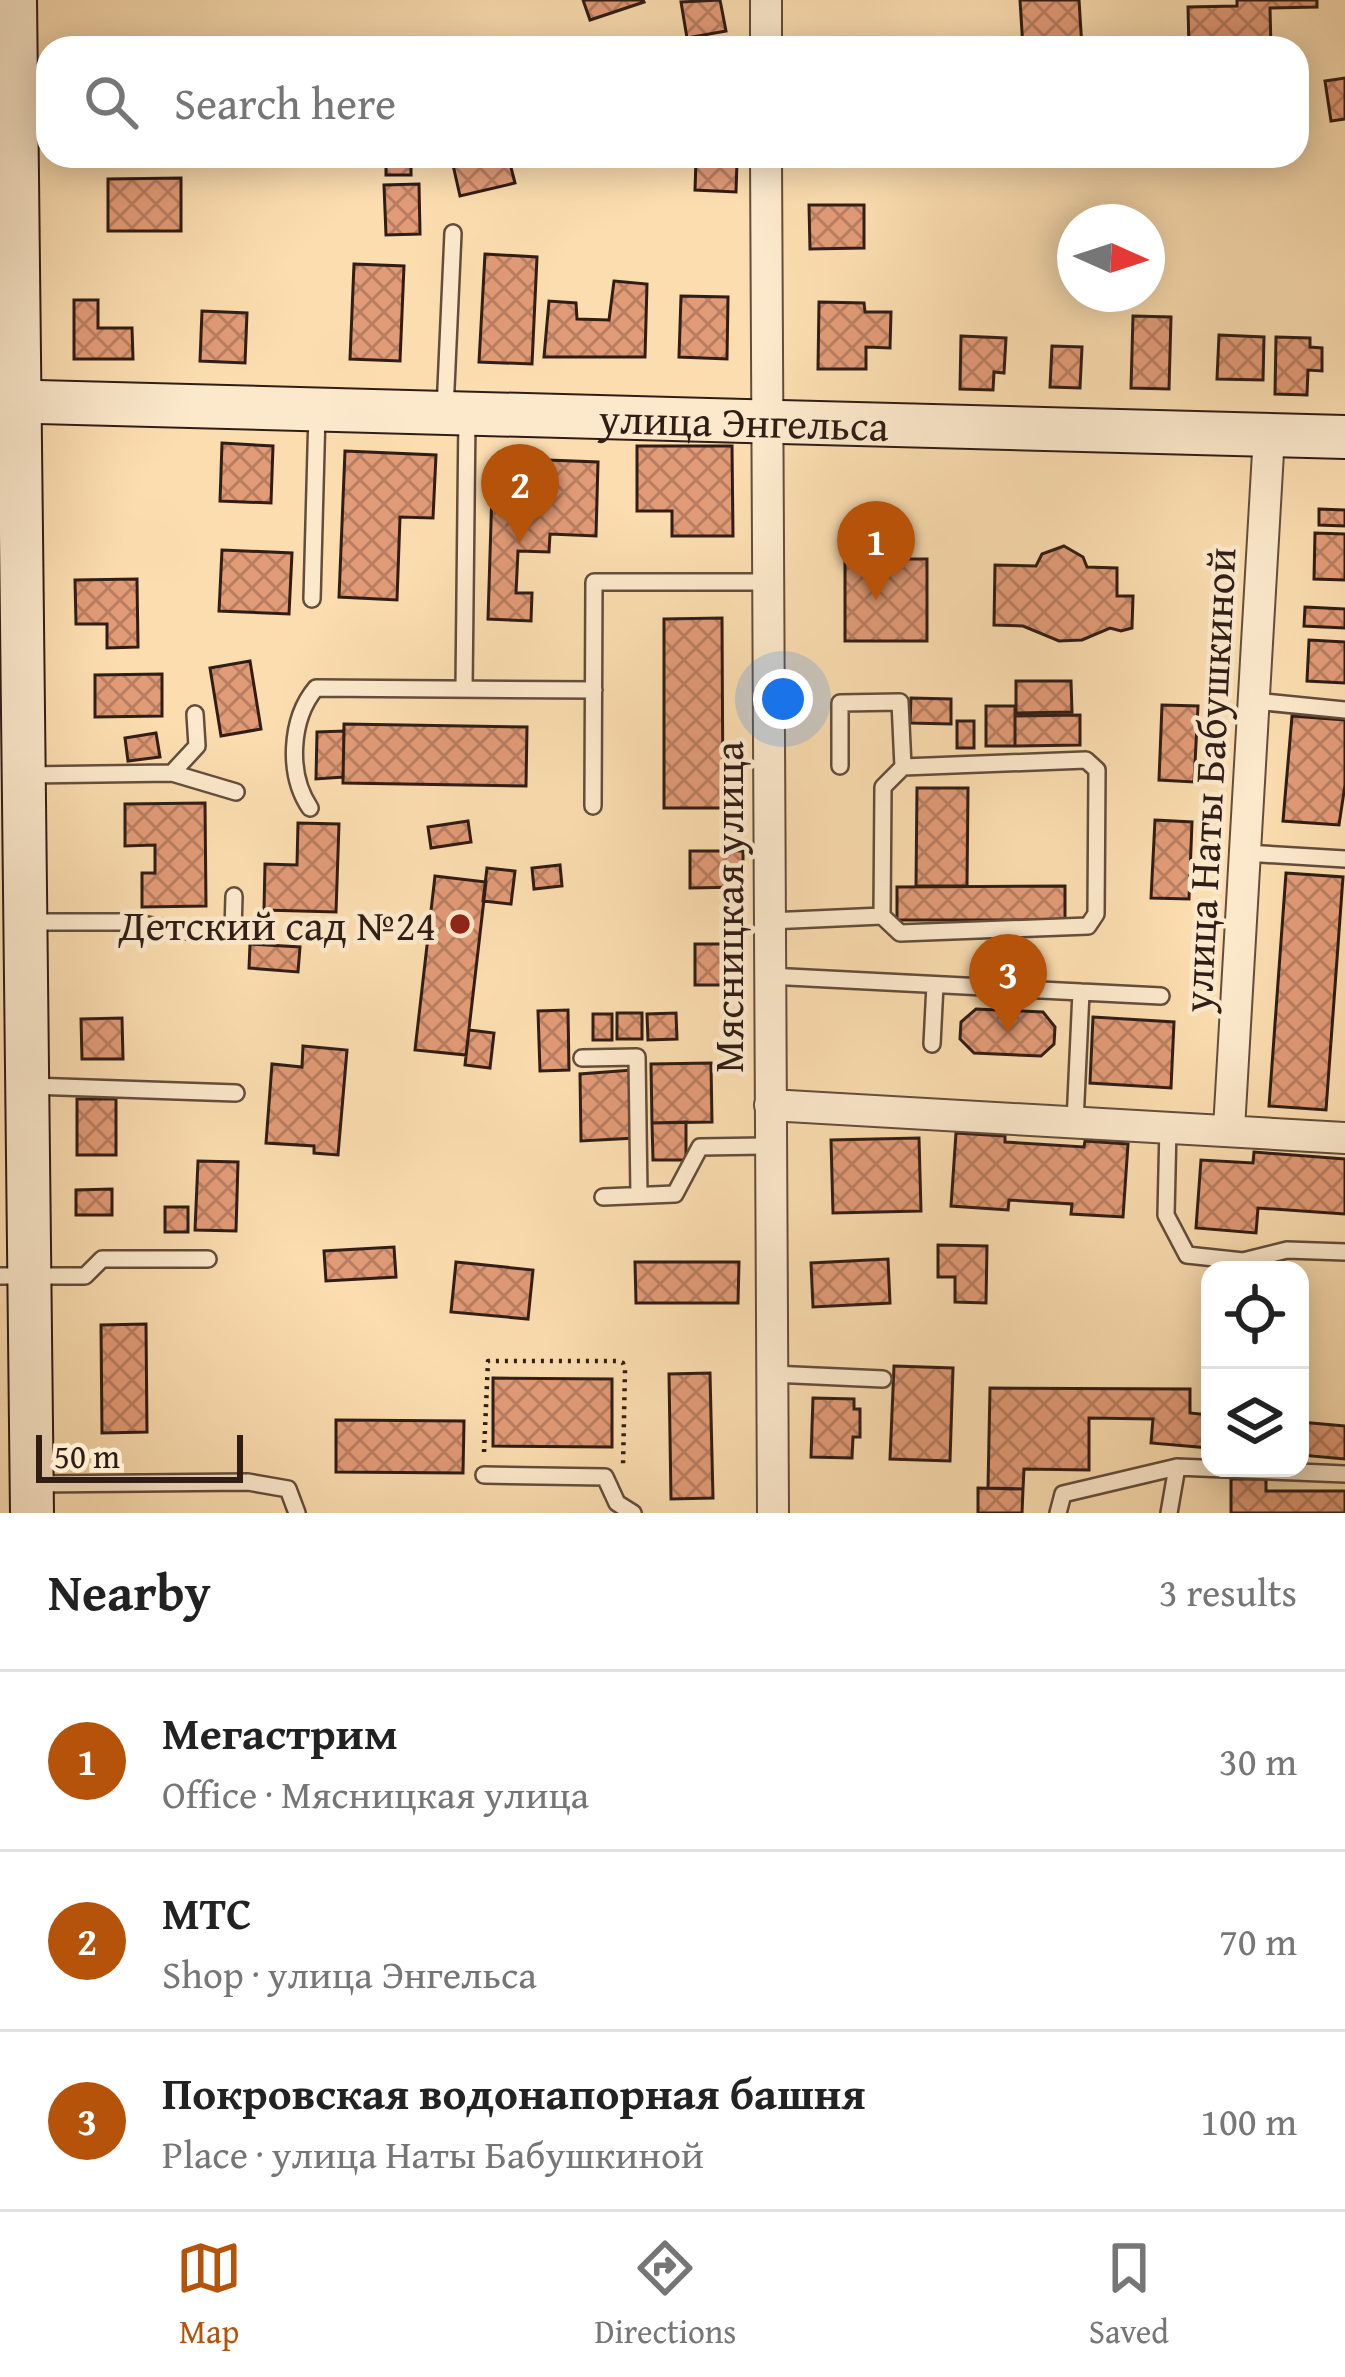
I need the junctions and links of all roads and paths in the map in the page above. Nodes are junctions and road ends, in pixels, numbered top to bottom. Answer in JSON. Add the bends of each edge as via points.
{"nodes":[{"id":1,"x":15,"y":0,"type":"edge"},
{"id":2,"x":766,"y":0,"type":"edge"},
{"id":3,"x":766,"y":36,"type":"edge"},
{"id":4,"x":766,"y":168,"type":"edge"},
{"id":5,"x":452,"y":233,"type":"dead end"},
{"id":6,"x":10,"y":402,"type":"edge"},
{"id":7,"x":317,"y":410,"type":"junction"},
{"id":8,"x":456,"y":413,"type":"junction"},
{"id":9,"x":766,"y":421,"type":"junction"},
{"id":10,"x":1270,"y":435,"type":"junction"},
{"id":11,"x":1345,"y":437,"type":"edge"},
{"id":12,"x":766,"y":582,"type":"junction"},
{"id":13,"x":312,"y":599,"type":"dead end"},
{"id":14,"x":464,"y":689,"type":"junction"},
{"id":15,"x":594,"y":690,"type":"junction"},
{"id":16,"x":1254,"y":701,"type":"junction"},
{"id":17,"x":1345,"y":710,"type":"edge"},
{"id":18,"x":195,"y":714,"type":"dead end"},
{"id":19,"x":840,"y":766,"type":"dead end"},
{"id":20,"x":903,"y":766,"type":"junction"},
{"id":21,"x":172,"y":772,"type":"junction"},
{"id":22,"x":24,"y":776,"type":"junction"},
{"id":23,"x":236,"y":793,"type":"dead end"},
{"id":24,"x":592,"y":806,"type":"dead end"},
{"id":25,"x":310,"y":808,"type":"dead end"},
{"id":26,"x":1245,"y":853,"type":"junction"},
{"id":27,"x":1345,"y":859,"type":"edge"},
{"id":28,"x":234,"y":896,"type":"dead end"},
{"id":29,"x":882,"y":916,"type":"junction"},
{"id":30,"x":769,"y":921,"type":"junction"},
{"id":31,"x":26,"y":922,"type":"junction"},
{"id":32,"x":769,"y":976,"type":"junction"},
{"id":33,"x":935,"y":985,"type":"junction"},
{"id":34,"x":1081,"y":992,"type":"junction"},
{"id":35,"x":1161,"y":996,"type":"dead end"},
{"id":36,"x":932,"y":1044,"type":"dead end"},
{"id":37,"x":582,"y":1058,"type":"dead end"},
{"id":38,"x":28,"y":1086,"type":"junction"},
{"id":39,"x":236,"y":1093,"type":"dead end"},
{"id":40,"x":770,"y":1105,"type":"junction"},
{"id":41,"x":1075,"y":1121,"type":"junction"},
{"id":42,"x":1168,"y":1127,"type":"junction"},
{"id":43,"x":1229,"y":1129,"type":"junction"},
{"id":44,"x":1345,"y":1138,"type":"edge"},
{"id":45,"x":771,"y":1146,"type":"junction"},
{"id":46,"x":639,"y":1196,"type":"junction"},
{"id":47,"x":603,"y":1197,"type":"dead end"},
{"id":48,"x":1345,"y":1252,"type":"edge"},
{"id":49,"x":208,"y":1259,"type":"dead end"},
{"id":50,"x":15,"y":1276,"type":"edge"},
{"id":51,"x":772,"y":1374,"type":"junction"},
{"id":52,"x":883,"y":1378,"type":"dead end"},
{"id":53,"x":1177,"y":1467,"type":"junction"},
{"id":54,"x":1345,"y":1474,"type":"edge"},
{"id":55,"x":484,"y":1475,"type":"joint"},
{"id":56,"x":609,"y":1479,"type":"junction"},
{"id":57,"x":32,"y":1498,"type":"edge"},
{"id":58,"x":296,"y":1513,"type":"edge"},
{"id":59,"x":633,"y":1513,"type":"edge"},
{"id":60,"x":773,"y":1513,"type":"edge"},
{"id":61,"x":1058,"y":1513,"type":"edge"},
{"id":62,"x":1168,"y":1513,"type":"edge"}],
"edges":[{"from":1,"to":6,"type":"street"},
{"from":2,"to":3,"type":"street"},
{"from":4,"to":9,"type":"street","name":"Мясницкая улица"},
{"from":5,"to":8,"type":"lane"},
{"from":6,"to":7,"type":"street","name":"улица Энгельса"},
{"from":6,"to":22,"type":"street"},
{"from":7,"to":8,"type":"street","name":"улица Энгельса"},
{"from":7,"to":13,"type":"lane"},
{"from":8,"to":9,"type":"street","name":"улица Энгельса"},
{"from":8,"to":14,"type":"lane"},
{"from":9,"to":10,"type":"street","name":"улица Энгельса"},
{"from":9,"to":12,"type":"street","name":"Мясницкая улица"},
{"from":10,"to":11,"type":"street","name":"улица Энгельса"},
{"from":10,"to":16,"type":"street","name":"улица Наты Бабушкиной"},
{"from":12,"to":15,"type":"lane","via":[[594,582]]},
{"from":12,"to":30,"type":"street","name":"Мясницкая улица"},
{"from":14,"to":15,"type":"lane"},
{"from":14,"to":25,"type":"lane","via":[[316,688],[296,725],[296,783]]},
{"from":15,"to":24,"type":"lane"},
{"from":16,"to":17,"type":"lane"},
{"from":16,"to":26,"type":"street","name":"улица Наты Бабушкиной"},
{"from":18,"to":21,"type":"lane","via":[[197,746]]},
{"from":19,"to":20,"type":"lane","via":[[840,703],[900,702]]},
{"from":20,"to":29,"type":"lane","via":[[883,787]]},
{"from":20,"to":29,"type":"lane","via":[[1086,760],[1097,770],[1096,914],[1088,926],[900,933]]},
{"from":21,"to":22,"type":"lane"},
{"from":21,"to":23,"type":"lane"},
{"from":22,"to":31,"type":"street"},
{"from":26,"to":27,"type":"lane"},
{"from":26,"to":43,"type":"street","name":"улица Наты Бабушкиной"},
{"from":28,"to":31,"type":"lane","via":[[233,931]]},
{"from":29,"to":30,"type":"lane"},
{"from":30,"to":32,"type":"street","name":"Мясницкая улица"},
{"from":31,"to":38,"type":"street","via":[[15,1038]]},
{"from":32,"to":33,"type":"lane"},
{"from":32,"to":40,"type":"street","name":"Мясницкая улица"},
{"from":33,"to":34,"type":"lane"},
{"from":33,"to":36,"type":"lane"},
{"from":34,"to":35,"type":"lane"},
{"from":34,"to":41,"type":"lane"},
{"from":37,"to":46,"type":"lane","via":[[637,1057]]},
{"from":38,"to":39,"type":"lane"},
{"from":38,"to":50,"type":"street"},
{"from":40,"to":41,"type":"street"},
{"from":40,"to":45,"type":"street","name":"Мясницкая улица"},
{"from":41,"to":42,"type":"street"},
{"from":42,"to":43,"type":"street"},
{"from":42,"to":48,"type":"lane","via":[[1166,1215],[1187,1256],[1243,1261],[1287,1250]]},
{"from":43,"to":44,"type":"street"},
{"from":45,"to":46,"type":"lane","via":[[700,1147],[675,1194]]},
{"from":45,"to":51,"type":"street","name":"Мясницкая улица"},
{"from":46,"to":47,"type":"lane"},
{"from":49,"to":50,"type":"lane","via":[[102,1259],[85,1276]]},
{"from":50,"to":57,"type":"street"},
{"from":51,"to":52,"type":"lane"},
{"from":51,"to":60,"type":"street","name":"Мясницкая улица"},
{"from":53,"to":54,"type":"lane"},
{"from":53,"to":61,"type":"lane","via":[[1063,1494]]},
{"from":53,"to":62,"type":"lane"},
{"from":55,"to":56,"type":"lane"},
{"from":55,"to":56,"type":"path","via":[[488,1361],[617,1361],[625,1370],[624,1463]]},
{"from":56,"to":59,"type":"lane","via":[[614,1498]]},
{"from":57,"to":58,"type":"lane","via":[[248,1482],[288,1489]]}]}
